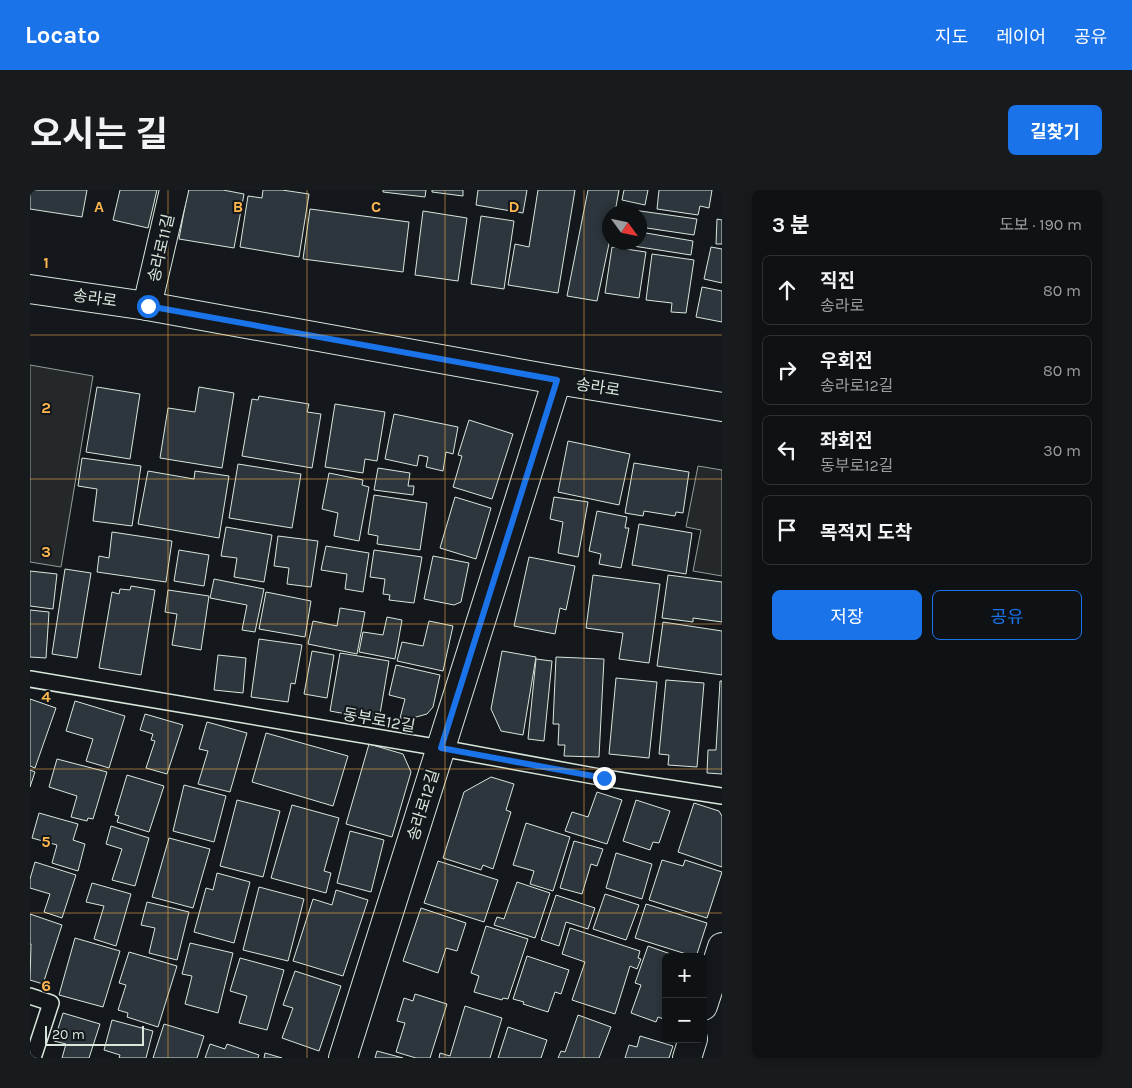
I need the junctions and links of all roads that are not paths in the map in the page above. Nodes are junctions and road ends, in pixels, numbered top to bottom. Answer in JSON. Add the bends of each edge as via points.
{"nodes":[{"id":1,"x":174,"y":190,"type":"edge"},
{"id":2,"x":30,"y":289,"type":"edge"},
{"id":3,"x":148,"y":306,"type":"junction"},
{"id":4,"x":557,"y":380,"type":"junction"},
{"id":5,"x":722,"y":407,"type":"edge"},
{"id":6,"x":30,"y":679,"type":"edge"},
{"id":7,"x":441,"y":748,"type":"junction"},
{"id":8,"x":722,"y":796,"type":"edge"},
{"id":9,"x":722,"y":947,"type":"edge"},
{"id":10,"x":30,"y":996,"type":"edge"},
{"id":11,"x":706,"y":998,"type":"edge"},
{"id":12,"x":692,"y":1043,"type":"edge"},
{"id":13,"x":33,"y":1058,"type":"edge"},
{"id":14,"x":343,"y":1058,"type":"edge"},
{"id":15,"x":687,"y":1058,"type":"edge"}],
"edges":[{"from":1,"to":3,"type":"street","name":"송라로11길"},
{"from":2,"to":3,"type":"street","name":"송라로"},
{"from":3,"to":4,"type":"street","name":"송라로"},
{"from":4,"to":5,"type":"street","name":"송라로"},
{"from":4,"to":7,"type":"street","name":"송라로12길"},
{"from":6,"to":7,"type":"lane","name":"동부로12길"},
{"from":7,"to":8,"type":"lane","name":"동부로12길"},
{"from":7,"to":14,"type":"street","name":"송라로12길"},
{"from":9,"to":11,"type":"street"},
{"from":10,"to":13,"type":"lane","via":[[51,1003]]},
{"from":12,"to":15,"type":"street"}]}
